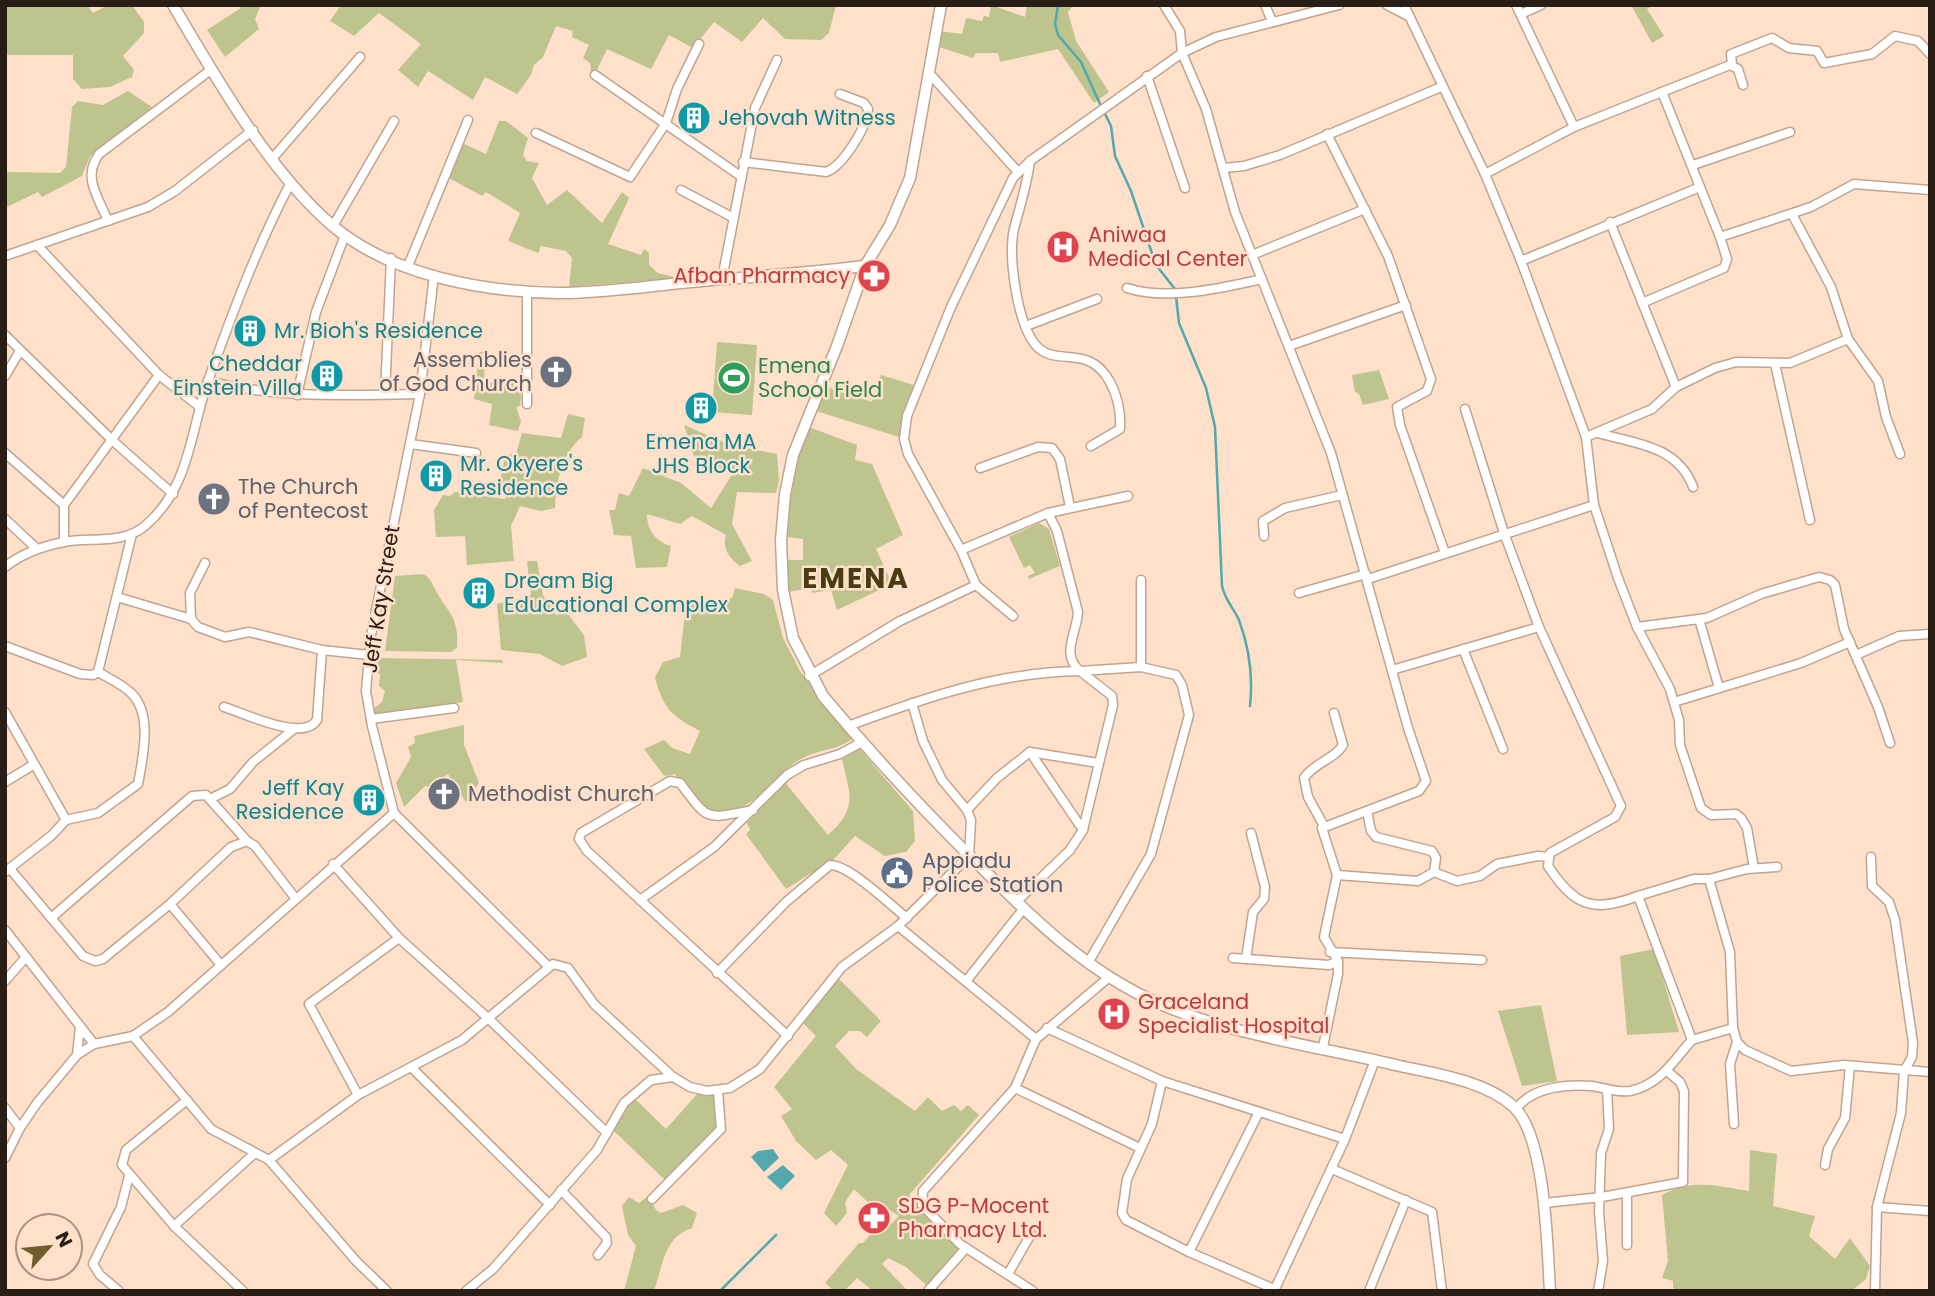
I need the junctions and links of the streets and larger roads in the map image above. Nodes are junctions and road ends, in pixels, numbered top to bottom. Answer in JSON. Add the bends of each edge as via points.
{"nodes":[{"id":1,"x":173,"y":5,"type":"edge"},
{"id":2,"x":941,"y":5,"type":"edge"},
{"id":3,"x":1164,"y":5,"type":"edge"},
{"id":4,"x":1265,"y":5,"type":"edge"},
{"id":5,"x":1339,"y":5,"type":"edge"},
{"id":6,"x":1387,"y":5,"type":"edge"},
{"id":7,"x":1404,"y":5,"type":"edge"},
{"id":8,"x":1516,"y":5,"type":"edge"},
{"id":9,"x":1541,"y":5,"type":"edge"},
{"id":10,"x":1521,"y":14,"type":"junction"},
{"id":11,"x":1410,"y":17,"type":"junction"},
{"id":12,"x":1272,"y":21,"type":"junction"},
{"id":13,"x":699,"y":44,"type":"dead end"},
{"id":14,"x":1182,"y":53,"type":"junction"},
{"id":15,"x":1930,"y":54,"type":"edge"},
{"id":16,"x":360,"y":57,"type":"dead end"},
{"id":17,"x":777,"y":60,"type":"dead end"},
{"id":18,"x":1732,"y":65,"type":"junction"},
{"id":19,"x":212,"y":69,"type":"junction"},
{"id":20,"x":930,"y":74,"type":"junction"},
{"id":21,"x":595,"y":75,"type":"dead end"},
{"id":22,"x":1147,"y":76,"type":"junction"},
{"id":23,"x":1744,"y":85,"type":"dead end"},
{"id":24,"x":1441,"y":87,"type":"junction"},
{"id":25,"x":1662,"y":92,"type":"junction"},
{"id":26,"x":840,"y":94,"type":"dead end"},
{"id":27,"x":468,"y":120,"type":"dead end"},
{"id":28,"x":394,"y":121,"type":"dead end"},
{"id":29,"x":666,"y":123,"type":"junction"},
{"id":30,"x":1574,"y":127,"type":"junction"},
{"id":31,"x":253,"y":130,"type":"junction"},
{"id":32,"x":536,"y":132,"type":"dead end"},
{"id":33,"x":1790,"y":132,"type":"dead end"},
{"id":34,"x":1327,"y":134,"type":"junction"},
{"id":35,"x":272,"y":159,"type":"junction"},
{"id":36,"x":1030,"y":161,"type":"junction"},
{"id":37,"x":743,"y":162,"type":"junction"},
{"id":38,"x":1693,"y":165,"type":"junction"},
{"id":39,"x":1224,"y":168,"type":"junction"},
{"id":40,"x":1018,"y":172,"type":"junction"},
{"id":41,"x":1485,"y":174,"type":"junction"},
{"id":42,"x":740,"y":176,"type":"junction"},
{"id":43,"x":290,"y":184,"type":"junction"},
{"id":44,"x":1700,"y":187,"type":"junction"},
{"id":45,"x":1185,"y":188,"type":"dead end"},
{"id":46,"x":681,"y":190,"type":"dead end"},
{"id":47,"x":1930,"y":190,"type":"edge"},
{"id":48,"x":1365,"y":209,"type":"junction"},
{"id":49,"x":1792,"y":214,"type":"junction"},
{"id":50,"x":733,"y":218,"type":"junction"},
{"id":51,"x":108,"y":221,"type":"junction"},
{"id":52,"x":1611,"y":222,"type":"junction"},
{"id":53,"x":333,"y":226,"type":"junction"},
{"id":54,"x":345,"y":235,"type":"junction"},
{"id":55,"x":1720,"y":237,"type":"junction"},
{"id":56,"x":37,"y":245,"type":"junction"},
{"id":57,"x":5,"y":256,"type":"edge"},
{"id":58,"x":1252,"y":256,"type":"junction"},
{"id":59,"x":391,"y":258,"type":"junction"},
{"id":60,"x":1521,"y":261,"type":"junction"},
{"id":61,"x":408,"y":266,"type":"junction"},
{"id":62,"x":865,"y":266,"type":"junction"},
{"id":63,"x":434,"y":275,"type":"junction"},
{"id":64,"x":722,"y":279,"type":"junction"},
{"id":65,"x":1262,"y":279,"type":"junction"},
{"id":66,"x":1127,"y":288,"type":"dead end"},
{"id":67,"x":527,"y":291,"type":"junction"},
{"id":68,"x":1097,"y":299,"type":"dead end"},
{"id":69,"x":1642,"y":303,"type":"junction"},
{"id":70,"x":1406,"y":305,"type":"junction"},
{"id":71,"x":1026,"y":326,"type":"junction"},
{"id":72,"x":5,"y":335,"type":"edge"},
{"id":73,"x":1848,"y":339,"type":"junction"},
{"id":74,"x":1289,"y":346,"type":"junction"},
{"id":75,"x":20,"y":351,"type":"junction"},
{"id":76,"x":1776,"y":364,"type":"junction"},
{"id":77,"x":159,"y":375,"type":"junction"},
{"id":78,"x":5,"y":376,"type":"edge"},
{"id":79,"x":208,"y":381,"type":"junction"},
{"id":80,"x":1676,"y":387,"type":"junction"},
{"id":81,"x":385,"y":394,"type":"junction"},
{"id":82,"x":420,"y":394,"type":"junction"},
{"id":83,"x":297,"y":395,"type":"junction"},
{"id":84,"x":527,"y":404,"type":"dead end"},
{"id":85,"x":200,"y":407,"type":"junction"},
{"id":86,"x":1465,"y":409,"type":"dead end"},
{"id":87,"x":1597,"y":433,"type":"junction"},
{"id":88,"x":1586,"y":437,"type":"junction"},
{"id":89,"x":113,"y":441,"type":"junction"},
{"id":90,"x":410,"y":444,"type":"junction"},
{"id":91,"x":1091,"y":446,"type":"dead end"},
{"id":92,"x":5,"y":453,"type":"edge"},
{"id":93,"x":476,"y":453,"type":"dead end"},
{"id":94,"x":1900,"y":454,"type":"dead end"},
{"id":95,"x":980,"y":468,"type":"dead end"},
{"id":96,"x":1693,"y":487,"type":"dead end"},
{"id":97,"x":173,"y":494,"type":"junction"},
{"id":98,"x":1342,"y":495,"type":"junction"},
{"id":99,"x":1128,"y":496,"type":"dead end"},
{"id":100,"x":64,"y":505,"type":"junction"},
{"id":101,"x":1594,"y":505,"type":"junction"},
{"id":102,"x":1070,"y":507,"type":"junction"},
{"id":103,"x":1048,"y":513,"type":"junction"},
{"id":104,"x":5,"y":520,"type":"edge"},
{"id":105,"x":1810,"y":520,"type":"dead end"},
{"id":106,"x":1504,"y":533,"type":"junction"},
{"id":107,"x":132,"y":534,"type":"junction"},
{"id":108,"x":1264,"y":536,"type":"dead end"},
{"id":109,"x":64,"y":542,"type":"junction"},
{"id":110,"x":37,"y":549,"type":"junction"},
{"id":111,"x":961,"y":550,"type":"junction"},
{"id":112,"x":1445,"y":553,"type":"junction"},
{"id":113,"x":205,"y":563,"type":"dead end"},
{"id":114,"x":5,"y":567,"type":"edge"},
{"id":115,"x":1367,"y":577,"type":"junction"},
{"id":116,"x":1141,"y":580,"type":"dead end"},
{"id":117,"x":976,"y":585,"type":"junction"},
{"id":118,"x":1299,"y":593,"type":"dead end"},
{"id":119,"x":117,"y":597,"type":"junction"},
{"id":120,"x":1013,"y":616,"type":"dead end"},
{"id":121,"x":191,"y":619,"type":"junction"},
{"id":122,"x":1699,"y":619,"type":"junction"},
{"id":123,"x":1539,"y":626,"type":"junction"},
{"id":124,"x":1637,"y":627,"type":"junction"},
{"id":125,"x":1930,"y":634,"type":"edge"},
{"id":126,"x":1850,"y":642,"type":"junction"},
{"id":127,"x":5,"y":646,"type":"edge"},
{"id":128,"x":1463,"y":649,"type":"junction"},
{"id":129,"x":322,"y":650,"type":"junction"},
{"id":130,"x":369,"y":655,"type":"junction"},
{"id":131,"x":1857,"y":655,"type":"junction"},
{"id":132,"x":1141,"y":667,"type":"junction"},
{"id":133,"x":1392,"y":670,"type":"junction"},
{"id":134,"x":1080,"y":671,"type":"junction"},
{"id":135,"x":98,"y":672,"type":"junction"},
{"id":136,"x":810,"y":676,"type":"junction"},
{"id":137,"x":1719,"y":688,"type":"junction"},
{"id":138,"x":1674,"y":702,"type":"junction"},
{"id":139,"x":912,"y":703,"type":"junction"},
{"id":140,"x":224,"y":707,"type":"dead end"},
{"id":141,"x":454,"y":708,"type":"dead end"},
{"id":142,"x":5,"y":712,"type":"edge"},
{"id":143,"x":1334,"y":713,"type":"dead end"},
{"id":144,"x":371,"y":719,"type":"junction"},
{"id":145,"x":848,"y":726,"type":"junction"},
{"id":146,"x":9,"y":729,"type":"edge"},
{"id":147,"x":294,"y":729,"type":"junction"},
{"id":148,"x":862,"y":742,"type":"junction"},
{"id":149,"x":1890,"y":743,"type":"dead end"},
{"id":150,"x":1503,"y":750,"type":"dead end"},
{"id":151,"x":1030,"y":752,"type":"junction"},
{"id":152,"x":1098,"y":762,"type":"junction"},
{"id":153,"x":33,"y":765,"type":"junction"},
{"id":154,"x":5,"y":782,"type":"edge"},
{"id":155,"x":210,"y":799,"type":"junction"},
{"id":156,"x":754,"y":810,"type":"junction"},
{"id":157,"x":967,"y":810,"type":"junction"},
{"id":158,"x":1367,"y":811,"type":"junction"},
{"id":159,"x":394,"y":813,"type":"junction"},
{"id":160,"x":66,"y":820,"type":"junction"},
{"id":161,"x":1324,"y":826,"type":"junction"},
{"id":162,"x":1083,"y":830,"type":"junction"},
{"id":163,"x":1251,"y":833,"type":"dead end"},
{"id":164,"x":247,"y":841,"type":"junction"},
{"id":165,"x":969,"y":856,"type":"junction"},
{"id":166,"x":1549,"y":857,"type":"junction"},
{"id":167,"x":1871,"y":857,"type":"dead end"},
{"id":168,"x":333,"y":864,"type":"junction"},
{"id":169,"x":1777,"y":867,"type":"dead end"},
{"id":170,"x":1754,"y":868,"type":"junction"},
{"id":171,"x":8,"y":871,"type":"edge"},
{"id":172,"x":1434,"y":872,"type":"junction"},
{"id":173,"x":1337,"y":875,"type":"junction"},
{"id":174,"x":1709,"y":879,"type":"junction"},
{"id":175,"x":1638,"y":896,"type":"junction"},
{"id":176,"x":296,"y":899,"type":"junction"},
{"id":177,"x":640,"y":900,"type":"junction"},
{"id":178,"x":170,"y":904,"type":"junction"},
{"id":179,"x":1020,"y":905,"type":"junction"},
{"id":180,"x":51,"y":918,"type":"junction"},
{"id":181,"x":907,"y":918,"type":"junction"},
{"id":182,"x":898,"y":926,"type":"junction"},
{"id":183,"x":5,"y":930,"type":"edge"},
{"id":184,"x":399,"y":938,"type":"junction"},
{"id":185,"x":1330,"y":952,"type":"junction"},
{"id":186,"x":26,"y":957,"type":"junction"},
{"id":187,"x":1233,"y":958,"type":"dead end"},
{"id":188,"x":1246,"y":959,"type":"junction"},
{"id":189,"x":1482,"y":960,"type":"dead end"},
{"id":190,"x":1338,"y":961,"type":"junction"},
{"id":191,"x":1088,"y":963,"type":"junction"},
{"id":192,"x":221,"y":965,"type":"junction"},
{"id":193,"x":548,"y":966,"type":"junction"},
{"id":194,"x":717,"y":974,"type":"junction"},
{"id":195,"x":1108,"y":978,"type":"junction"},
{"id":196,"x":967,"y":980,"type":"junction"},
{"id":197,"x":5,"y":981,"type":"edge"},
{"id":198,"x":489,"y":1019,"type":"junction"},
{"id":199,"x":80,"y":1026,"type":"junction"},
{"id":200,"x":1047,"y":1028,"type":"junction"},
{"id":201,"x":1733,"y":1028,"type":"junction"},
{"id":202,"x":133,"y":1036,"type":"junction"},
{"id":203,"x":788,"y":1036,"type":"junction"},
{"id":204,"x":1036,"y":1039,"type":"junction"},
{"id":205,"x":1692,"y":1040,"type":"junction"},
{"id":206,"x":1737,"y":1042,"type":"junction"},
{"id":207,"x":94,"y":1044,"type":"junction"},
{"id":208,"x":1323,"y":1047,"type":"junction"},
{"id":209,"x":77,"y":1055,"type":"junction"},
{"id":210,"x":1375,"y":1060,"type":"junction"},
{"id":211,"x":1850,"y":1066,"type":"junction"},
{"id":212,"x":411,"y":1067,"type":"junction"},
{"id":213,"x":1667,"y":1071,"type":"junction"},
{"id":214,"x":1904,"y":1071,"type":"junction"},
{"id":215,"x":1930,"y":1072,"type":"edge"},
{"id":216,"x":673,"y":1077,"type":"junction"},
{"id":217,"x":1163,"y":1081,"type":"junction"},
{"id":218,"x":1015,"y":1088,"type":"junction"},
{"id":219,"x":1607,"y":1089,"type":"junction"},
{"id":220,"x":718,"y":1091,"type":"junction"},
{"id":221,"x":358,"y":1095,"type":"junction"},
{"id":222,"x":187,"y":1100,"type":"junction"},
{"id":223,"x":5,"y":1108,"type":"edge"},
{"id":224,"x":1516,"y":1109,"type":"junction"},
{"id":225,"x":1259,"y":1112,"type":"junction"},
{"id":226,"x":1734,"y":1124,"type":"dead end"},
{"id":227,"x":20,"y":1128,"type":"junction"},
{"id":228,"x":607,"y":1133,"type":"junction"},
{"id":229,"x":1345,"y":1139,"type":"junction"},
{"id":230,"x":1140,"y":1148,"type":"junction"},
{"id":231,"x":256,"y":1153,"type":"junction"},
{"id":232,"x":5,"y":1158,"type":"edge"},
{"id":233,"x":270,"y":1160,"type":"junction"},
{"id":234,"x":1825,"y":1166,"type":"dead end"},
{"id":235,"x":1332,"y":1169,"type":"junction"},
{"id":236,"x":129,"y":1176,"type":"junction"},
{"id":237,"x":561,"y":1190,"type":"junction"},
{"id":238,"x":1627,"y":1193,"type":"junction"},
{"id":239,"x":1602,"y":1197,"type":"junction"},
{"id":240,"x":652,"y":1199,"type":"dead end"},
{"id":241,"x":1406,"y":1200,"type":"junction"},
{"id":242,"x":1544,"y":1203,"type":"junction"},
{"id":243,"x":550,"y":1205,"type":"junction"},
{"id":244,"x":1877,"y":1207,"type":"junction"},
{"id":245,"x":1930,"y":1212,"type":"edge"},
{"id":246,"x":174,"y":1226,"type":"junction"},
{"id":247,"x":1031,"y":1234,"type":"dead end"},
{"id":248,"x":1627,"y":1245,"type":"dead end"},
{"id":249,"x":966,"y":1248,"type":"junction"},
{"id":250,"x":1189,"y":1252,"type":"junction"},
{"id":251,"x":598,"y":1255,"type":"dead end"},
{"id":252,"x":1008,"y":1274,"type":"junction"},
{"id":253,"x":1274,"y":1290,"type":"edge"},
{"id":254,"x":119,"y":1291,"type":"edge"},
{"id":255,"x":243,"y":1291,"type":"edge"},
{"id":256,"x":387,"y":1291,"type":"edge"},
{"id":257,"x":466,"y":1291,"type":"edge"},
{"id":258,"x":928,"y":1291,"type":"edge"},
{"id":259,"x":1033,"y":1291,"type":"edge"},
{"id":260,"x":1368,"y":1291,"type":"edge"},
{"id":261,"x":1442,"y":1291,"type":"edge"},
{"id":262,"x":1550,"y":1291,"type":"edge"},
{"id":263,"x":1598,"y":1291,"type":"edge"},
{"id":264,"x":1875,"y":1291,"type":"edge"}],
"edges":[{"from":1,"to":19,"type":"street"},
{"from":2,"to":20,"type":"street"},
{"from":3,"to":14,"type":"street","via":[[1180,31]]},
{"from":4,"to":12,"type":"street"},
{"from":5,"to":12,"type":"street"},
{"from":6,"to":11,"type":"street"},
{"from":7,"to":11,"type":"street"},
{"from":8,"to":10,"type":"street"},
{"from":9,"to":10,"type":"street"},
{"from":10,"to":30,"type":"street"},
{"from":11,"to":24,"type":"street"},
{"from":12,"to":14,"type":"street","via":[[1216,37]]},
{"from":13,"to":29,"type":"street"},
{"from":14,"to":22,"type":"street"},
{"from":14,"to":39,"type":"street"},
{"from":15,"to":18,"type":"street","via":[[1918,41],[1895,36],[1872,54],[1824,63],[1817,51],[1789,48],[1772,38],[1731,54]]},
{"from":16,"to":35,"type":"street"},
{"from":17,"to":37,"type":"street","via":[[758,100]]},
{"from":18,"to":23,"type":"street"},
{"from":18,"to":25,"type":"street"},
{"from":19,"to":31,"type":"street"},
{"from":19,"to":51,"type":"street","via":[[99,154],[91,165],[89,174]]},
{"from":20,"to":40,"type":"street"},
{"from":20,"to":62,"type":"street","via":[[910,178],[890,225]]},
{"from":21,"to":29,"type":"street"},
{"from":22,"to":36,"type":"street"},
{"from":22,"to":45,"type":"street"},
{"from":24,"to":34,"type":"street"},
{"from":24,"to":41,"type":"street"},
{"from":25,"to":30,"type":"street"},
{"from":25,"to":38,"type":"street"},
{"from":26,"to":37,"type":"street","via":[[868,109],[838,168],[826,172]]},
{"from":27,"to":61,"type":"street"},
{"from":28,"to":53,"type":"street"},
{"from":29,"to":32,"type":"street","via":[[630,177]]},
{"from":29,"to":42,"type":"street"},
{"from":30,"to":41,"type":"street"},
{"from":31,"to":35,"type":"street"},
{"from":31,"to":51,"type":"street","via":[[175,191],[148,207]]},
{"from":33,"to":38,"type":"street"},
{"from":34,"to":39,"type":"street","via":[[1280,155]]},
{"from":34,"to":48,"type":"street"},
{"from":35,"to":43,"type":"street"},
{"from":36,"to":40,"type":"street"},
{"from":36,"to":71,"type":"street","via":[[1012,254]]},
{"from":37,"to":42,"type":"street"},
{"from":38,"to":44,"type":"street"},
{"from":39,"to":58,"type":"street"},
{"from":40,"to":111,"type":"street","via":[[951,307],[907,416],[904,439],[908,454]]},
{"from":41,"to":60,"type":"street"},
{"from":42,"to":50,"type":"street"},
{"from":43,"to":53,"type":"street"},
{"from":43,"to":79,"type":"street","via":[[262,236]]},
{"from":44,"to":52,"type":"street"},
{"from":44,"to":55,"type":"street"},
{"from":46,"to":50,"type":"street"},
{"from":47,"to":49,"type":"street","via":[[1854,184]]},
{"from":48,"to":58,"type":"street"},
{"from":48,"to":70,"type":"street"},
{"from":49,"to":55,"type":"street"},
{"from":49,"to":73,"type":"street","via":[[1831,287]]},
{"from":50,"to":64,"type":"street"},
{"from":51,"to":56,"type":"street"},
{"from":52,"to":60,"type":"street"},
{"from":52,"to":69,"type":"street"},
{"from":53,"to":54,"type":"street"},
{"from":54,"to":59,"type":"street"},
{"from":54,"to":83,"type":"street","via":[[316,312]]},
{"from":55,"to":69,"type":"street","via":[[1727,259],[1724,268]]},
{"from":56,"to":57,"type":"street"},
{"from":56,"to":77,"type":"street"},
{"from":58,"to":65,"type":"street"},
{"from":59,"to":61,"type":"street"},
{"from":59,"to":81,"type":"street"},
{"from":60,"to":88,"type":"street"},
{"from":61,"to":63,"type":"street"},
{"from":62,"to":64,"type":"street"},
{"from":62,"to":136,"type":"street","via":[[793,455],[785,494],[783,590],[793,638]]},
{"from":63,"to":67,"type":"street"},
{"from":63,"to":82,"type":"street","name":"Jeff Kay Street"},
{"from":64,"to":67,"type":"street","via":[[561,293]]},
{"from":65,"to":66,"type":"street","via":[[1192,293]]},
{"from":65,"to":74,"type":"street"},
{"from":67,"to":84,"type":"street"},
{"from":68,"to":71,"type":"street"},
{"from":69,"to":80,"type":"street"},
{"from":70,"to":74,"type":"street"},
{"from":70,"to":112,"type":"street","via":[[1431,379],[1427,391],[1397,407]]},
{"from":71,"to":91,"type":"street","via":[[1041,351],[1102,366],[1115,390],[1120,429]]},
{"from":72,"to":75,"type":"street"},
{"from":73,"to":76,"type":"street","via":[[1790,363]]},
{"from":73,"to":94,"type":"street","via":[[1878,381],[1885,417]]},
{"from":74,"to":98,"type":"street","via":[[1331,453]]},
{"from":75,"to":78,"type":"street"},
{"from":75,"to":89,"type":"street"},
{"from":76,"to":80,"type":"street","via":[[1736,362]]},
{"from":76,"to":105,"type":"street"},
{"from":77,"to":85,"type":"street"},
{"from":77,"to":89,"type":"street"},
{"from":79,"to":83,"type":"street","via":[[249,391]]},
{"from":79,"to":85,"type":"street"},
{"from":80,"to":87,"type":"street","via":[[1652,409]]},
{"from":81,"to":82,"type":"street"},
{"from":81,"to":83,"type":"street"},
{"from":82,"to":90,"type":"street","name":"Jeff Kay Street"},
{"from":85,"to":97,"type":"street","via":[[187,461]]},
{"from":86,"to":106,"type":"street"},
{"from":87,"to":88,"type":"street"},
{"from":87,"to":96,"type":"street","via":[[1667,452],[1687,469]]},
{"from":88,"to":101,"type":"street"},
{"from":89,"to":97,"type":"street"},
{"from":89,"to":100,"type":"street"},
{"from":90,"to":93,"type":"street"},
{"from":90,"to":130,"type":"street","name":"Jeff Kay Street"},
{"from":92,"to":100,"type":"street"},
{"from":95,"to":102,"type":"street","via":[[1038,447],[1052,448],[1060,459]]},
{"from":97,"to":107,"type":"street"},
{"from":98,"to":108,"type":"street","via":[[1285,508],[1263,521]]},
{"from":98,"to":115,"type":"street"},
{"from":99,"to":102,"type":"street"},
{"from":100,"to":109,"type":"street"},
{"from":101,"to":106,"type":"street"},
{"from":101,"to":124,"type":"street"},
{"from":102,"to":103,"type":"street"},
{"from":103,"to":111,"type":"street"},
{"from":103,"to":134,"type":"street","via":[[1078,612],[1069,652]]},
{"from":104,"to":110,"type":"street"},
{"from":106,"to":112,"type":"street"},
{"from":106,"to":123,"type":"street"},
{"from":107,"to":109,"type":"street"},
{"from":107,"to":119,"type":"street"},
{"from":109,"to":110,"type":"street"},
{"from":110,"to":114,"type":"street"},
{"from":111,"to":117,"type":"street"},
{"from":112,"to":115,"type":"street"},
{"from":113,"to":121,"type":"street","via":[[190,593]]},
{"from":115,"to":118,"type":"street"},
{"from":115,"to":133,"type":"street"},
{"from":116,"to":132,"type":"street"},
{"from":117,"to":120,"type":"street"},
{"from":117,"to":136,"type":"street","via":[[900,621]]},
{"from":119,"to":121,"type":"street"},
{"from":119,"to":135,"type":"street"},
{"from":121,"to":129,"type":"street","via":[[198,627],[225,637],[249,632]]},
{"from":122,"to":124,"type":"street"},
{"from":122,"to":126,"type":"street","via":[[1761,594],[1824,578],[1835,585]]},
{"from":122,"to":137,"type":"street"},
{"from":123,"to":128,"type":"street"},
{"from":123,"to":166,"type":"street","via":[[1621,806],[1615,817],[1561,845]]},
{"from":124,"to":138,"type":"street"},
{"from":125,"to":131,"type":"street","via":[[1899,636]]},
{"from":126,"to":131,"type":"street"},
{"from":126,"to":137,"type":"street","via":[[1801,663]]},
{"from":127,"to":135,"type":"street","via":[[80,674]]},
{"from":128,"to":133,"type":"street"},
{"from":128,"to":150,"type":"street"},
{"from":129,"to":130,"type":"street"},
{"from":129,"to":147,"type":"street","via":[[317,720],[312,727]]},
{"from":130,"to":144,"type":"street","name":"Jeff Kay Street","via":[[366,691]]},
{"from":131,"to":149,"type":"street"},
{"from":132,"to":134,"type":"street"},
{"from":132,"to":191,"type":"street","via":[[1176,675],[1189,715],[1151,854]]},
{"from":133,"to":158,"type":"street","via":[[1425,786]]},
{"from":134,"to":139,"type":"street","via":[[1015,676]]},
{"from":134,"to":152,"type":"street","via":[[1112,696]]},
{"from":135,"to":160,"type":"street","via":[[127,690],[142,709],[138,783],[98,813]]},
{"from":136,"to":145,"type":"street"},
{"from":137,"to":138,"type":"street"},
{"from":138,"to":170,"type":"street","via":[[1680,746],[1701,808],[1711,815],[1741,818]]},
{"from":139,"to":145,"type":"street"},
{"from":139,"to":157,"type":"street","via":[[923,741],[942,780]]},
{"from":140,"to":147,"type":"street"},
{"from":141,"to":144,"type":"street"},
{"from":142,"to":146,"type":"street"},
{"from":143,"to":161,"type":"street","via":[[1343,746],[1312,766],[1304,778],[1308,797]]},
{"from":144,"to":159,"type":"street","name":"Jeff Kay Street"},
{"from":145,"to":148,"type":"street"},
{"from":146,"to":153,"type":"street"},
{"from":147,"to":155,"type":"street","via":[[253,762],[230,789]]},
{"from":148,"to":156,"type":"street","via":[[786,775]]},
{"from":148,"to":165,"type":"street"},
{"from":151,"to":152,"type":"street"},
{"from":151,"to":157,"type":"street"},
{"from":151,"to":162,"type":"street"},
{"from":152,"to":162,"type":"street"},
{"from":153,"to":154,"type":"street"},
{"from":153,"to":160,"type":"street"},
{"from":155,"to":164,"type":"street"},
{"from":155,"to":180,"type":"street","via":[[199,793],[186,799]]},
{"from":156,"to":177,"type":"street","via":[[699,859]]},
{"from":156,"to":177,"type":"street","via":[[709,817],[680,783],[670,781],[581,833],[582,845]]},
{"from":157,"to":165,"type":"street","via":[[971,820]]},
{"from":158,"to":161,"type":"street"},
{"from":158,"to":172,"type":"street","via":[[1376,837],[1432,851]]},
{"from":159,"to":168,"type":"street"},
{"from":159,"to":193,"type":"street"},
{"from":160,"to":171,"type":"street"},
{"from":161,"to":173,"type":"street"},
{"from":162,"to":179,"type":"street"},
{"from":163,"to":188,"type":"street","via":[[1265,887],[1264,899],[1253,912]]},
{"from":164,"to":176,"type":"street"},
{"from":164,"to":178,"type":"street","via":[[231,847]]},
{"from":165,"to":179,"type":"street"},
{"from":165,"to":181,"type":"street"},
{"from":166,"to":172,"type":"street","via":[[1497,864],[1480,876],[1457,881]]},
{"from":166,"to":175,"type":"street","via":[[1553,874],[1586,903],[1610,906]]},
{"from":167,"to":214,"type":"street","via":[[1872,886],[1889,902],[1895,920],[1908,1000],[1913,1043]]},
{"from":168,"to":176,"type":"street"},
{"from":168,"to":184,"type":"street"},
{"from":169,"to":170,"type":"street"},
{"from":170,"to":174,"type":"street"},
{"from":171,"to":180,"type":"street"},
{"from":172,"to":173,"type":"street","via":[[1418,881]]},
{"from":173,"to":185,"type":"street","via":[[1324,937]]},
{"from":174,"to":175,"type":"street"},
{"from":174,"to":201,"type":"street","via":[[1730,952]]},
{"from":175,"to":205,"type":"street"},
{"from":176,"to":192,"type":"street"},
{"from":177,"to":194,"type":"street"},
{"from":178,"to":180,"type":"street","via":[[95,961],[83,956]]},
{"from":178,"to":192,"type":"street"},
{"from":179,"to":191,"type":"street"},
{"from":179,"to":196,"type":"street"},
{"from":181,"to":182,"type":"street"},
{"from":181,"to":194,"type":"street","via":[[852,875],[830,865],[786,902]]},
{"from":182,"to":196,"type":"street"},
{"from":182,"to":203,"type":"street","via":[[842,967]]},
{"from":183,"to":186,"type":"street"},
{"from":184,"to":198,"type":"street"},
{"from":184,"to":221,"type":"street","via":[[309,1004]]},
{"from":185,"to":189,"type":"street"},
{"from":185,"to":190,"type":"street"},
{"from":186,"to":197,"type":"street"},
{"from":186,"to":199,"type":"street"},
{"from":187,"to":188,"type":"street"},
{"from":188,"to":190,"type":"street","via":[[1329,965]]},
{"from":190,"to":208,"type":"street"},
{"from":191,"to":195,"type":"street"},
{"from":192,"to":202,"type":"street"},
{"from":193,"to":198,"type":"street"},
{"from":193,"to":216,"type":"street","via":[[568,968],[594,1004]]},
{"from":194,"to":203,"type":"street"},
{"from":195,"to":200,"type":"street"},
{"from":195,"to":208,"type":"street","via":[[1209,1022]]},
{"from":196,"to":204,"type":"street"},
{"from":198,"to":212,"type":"street","via":[[438,1055]]},
{"from":198,"to":228,"type":"street"},
{"from":199,"to":207,"type":"street"},
{"from":199,"to":209,"type":"street"},
{"from":200,"to":204,"type":"street"},
{"from":200,"to":217,"type":"street"},
{"from":201,"to":205,"type":"street"},
{"from":201,"to":206,"type":"street"},
{"from":202,"to":207,"type":"street"},
{"from":202,"to":222,"type":"street"},
{"from":203,"to":220,"type":"street","via":[[760,1069]]},
{"from":204,"to":218,"type":"street"},
{"from":205,"to":213,"type":"street"},
{"from":206,"to":211,"type":"street","via":[[1773,1066],[1791,1071]]},
{"from":206,"to":226,"type":"street","via":[[1730,1064]]},
{"from":207,"to":209,"type":"street"},
{"from":208,"to":210,"type":"street"},
{"from":209,"to":227,"type":"street"},
{"from":210,"to":224,"type":"street","via":[[1485,1090]]},
{"from":210,"to":229,"type":"street"},
{"from":211,"to":214,"type":"street"},
{"from":211,"to":234,"type":"street","via":[[1845,1118],[1828,1149]]},
{"from":212,"to":221,"type":"street"},
{"from":212,"to":243,"type":"street"},
{"from":213,"to":219,"type":"street","via":[[1632,1090]]},
{"from":213,"to":238,"type":"street","via":[[1684,1091],[1684,1178],[1680,1184]]},
{"from":214,"to":215,"type":"street"},
{"from":214,"to":244,"type":"street","via":[[1901,1113]]},
{"from":216,"to":220,"type":"street","via":[[690,1087]]},
{"from":216,"to":228,"type":"street","via":[[651,1080],[638,1089]]},
{"from":217,"to":225,"type":"street"},
{"from":217,"to":230,"type":"street","via":[[1152,1124]]},
{"from":218,"to":230,"type":"street"},
{"from":218,"to":249,"type":"street","via":[[923,1191],[922,1205]]},
{"from":219,"to":224,"type":"street","via":[[1550,1089],[1524,1098]]},
{"from":219,"to":239,"type":"street","via":[[1609,1129],[1601,1153]]},
{"from":220,"to":240,"type":"street","via":[[721,1129]]},
{"from":221,"to":233,"type":"street"},
{"from":222,"to":231,"type":"street","via":[[211,1129]]},
{"from":222,"to":236,"type":"street","via":[[125,1150],[122,1165]]},
{"from":223,"to":227,"type":"street"},
{"from":224,"to":242,"type":"street","via":[[1532,1142]]},
{"from":225,"to":229,"type":"street"},
{"from":225,"to":250,"type":"street"},
{"from":227,"to":232,"type":"street"},
{"from":228,"to":237,"type":"street"},
{"from":229,"to":235,"type":"street"},
{"from":230,"to":250,"type":"street","via":[[1127,1179],[1122,1213],[1126,1220]]},
{"from":231,"to":233,"type":"street"},
{"from":231,"to":246,"type":"street"},
{"from":233,"to":256,"type":"street"},
{"from":235,"to":241,"type":"street"},
{"from":235,"to":253,"type":"street"},
{"from":236,"to":246,"type":"street"},
{"from":236,"to":254,"type":"street","via":[[121,1207],[93,1264]]},
{"from":237,"to":243,"type":"street"},
{"from":237,"to":251,"type":"street","via":[[606,1237]]},
{"from":238,"to":239,"type":"street"},
{"from":238,"to":248,"type":"street"},
{"from":239,"to":242,"type":"street"},
{"from":239,"to":263,"type":"street","via":[[1603,1261]]},
{"from":241,"to":260,"type":"street"},
{"from":241,"to":261,"type":"street","via":[[1432,1212]]},
{"from":242,"to":262,"type":"street"},
{"from":243,"to":257,"type":"street","via":[[493,1269]]},
{"from":244,"to":245,"type":"street"},
{"from":244,"to":264,"type":"street"},
{"from":246,"to":255,"type":"street"},
{"from":247,"to":252,"type":"street"},
{"from":249,"to":252,"type":"street"},
{"from":249,"to":258,"type":"street"},
{"from":250,"to":253,"type":"street"},
{"from":252,"to":259,"type":"street"}]}
